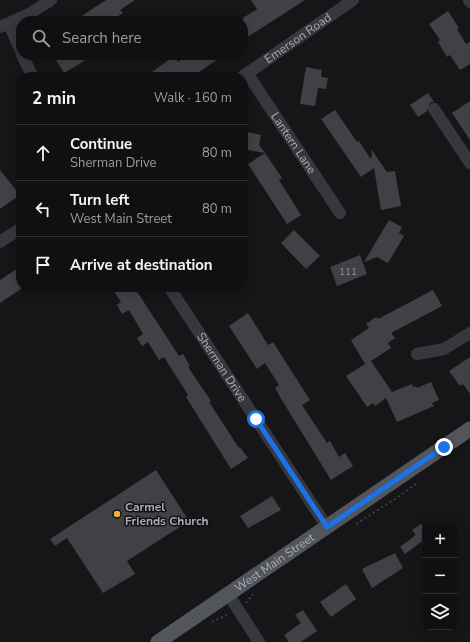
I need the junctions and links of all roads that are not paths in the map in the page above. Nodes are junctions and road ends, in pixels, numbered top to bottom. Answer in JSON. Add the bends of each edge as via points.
{"nodes":[{"id":1,"x":51,"y":0,"type":"edge"},
{"id":2,"x":353,"y":0,"type":"edge"},
{"id":3,"x":22,"y":16,"type":"edge"},
{"id":4,"x":16,"y":19,"type":"edge"},
{"id":5,"x":5,"y":25,"type":"edge"},
{"id":6,"x":16,"y":43,"type":"edge"},
{"id":7,"x":24,"y":60,"type":"edge"},
{"id":8,"x":30,"y":72,"type":"edge"},
{"id":9,"x":248,"y":73,"type":"edge"},
{"id":10,"x":248,"y":79,"type":"edge"},
{"id":11,"x":434,"y":109,"type":"dead end"},
{"id":12,"x":469,"y":160,"type":"edge"},
{"id":13,"x":340,"y":213,"type":"dead end"},
{"id":14,"x":16,"y":231,"type":"edge"},
{"id":15,"x":0,"y":242,"type":"edge"},
{"id":16,"x":172,"y":292,"type":"edge"},
{"id":17,"x":470,"y":333,"type":"edge"},
{"id":18,"x":417,"y":354,"type":"dead end"},
{"id":19,"x":470,"y":429,"type":"edge"},
{"id":20,"x":327,"y":527,"type":"junction"},
{"id":21,"x":228,"y":594,"type":"junction"},
{"id":22,"x":158,"y":642,"type":"edge"},
{"id":23,"x":259,"y":642,"type":"edge"}],
"edges":[{"from":1,"to":3,"type":"street"},
{"from":2,"to":9,"type":"street","name":"Emerson Road"},
{"from":4,"to":5,"type":"street"},
{"from":5,"to":6,"type":"street"},
{"from":7,"to":8,"type":"street"},
{"from":10,"to":13,"type":"street","name":"Lantern Lane"},
{"from":11,"to":12,"type":"street"},
{"from":14,"to":15,"type":"street"},
{"from":16,"to":20,"type":"street","name":"Sherman Drive"},
{"from":17,"to":18,"type":"street","via":[[444,349]]},
{"from":19,"to":20,"type":"main road","name":"West Main Street"},
{"from":20,"to":21,"type":"main road","name":"West Main Street"},
{"from":21,"to":22,"type":"main road","name":"West Main Street"},
{"from":21,"to":23,"type":"street"}]}
